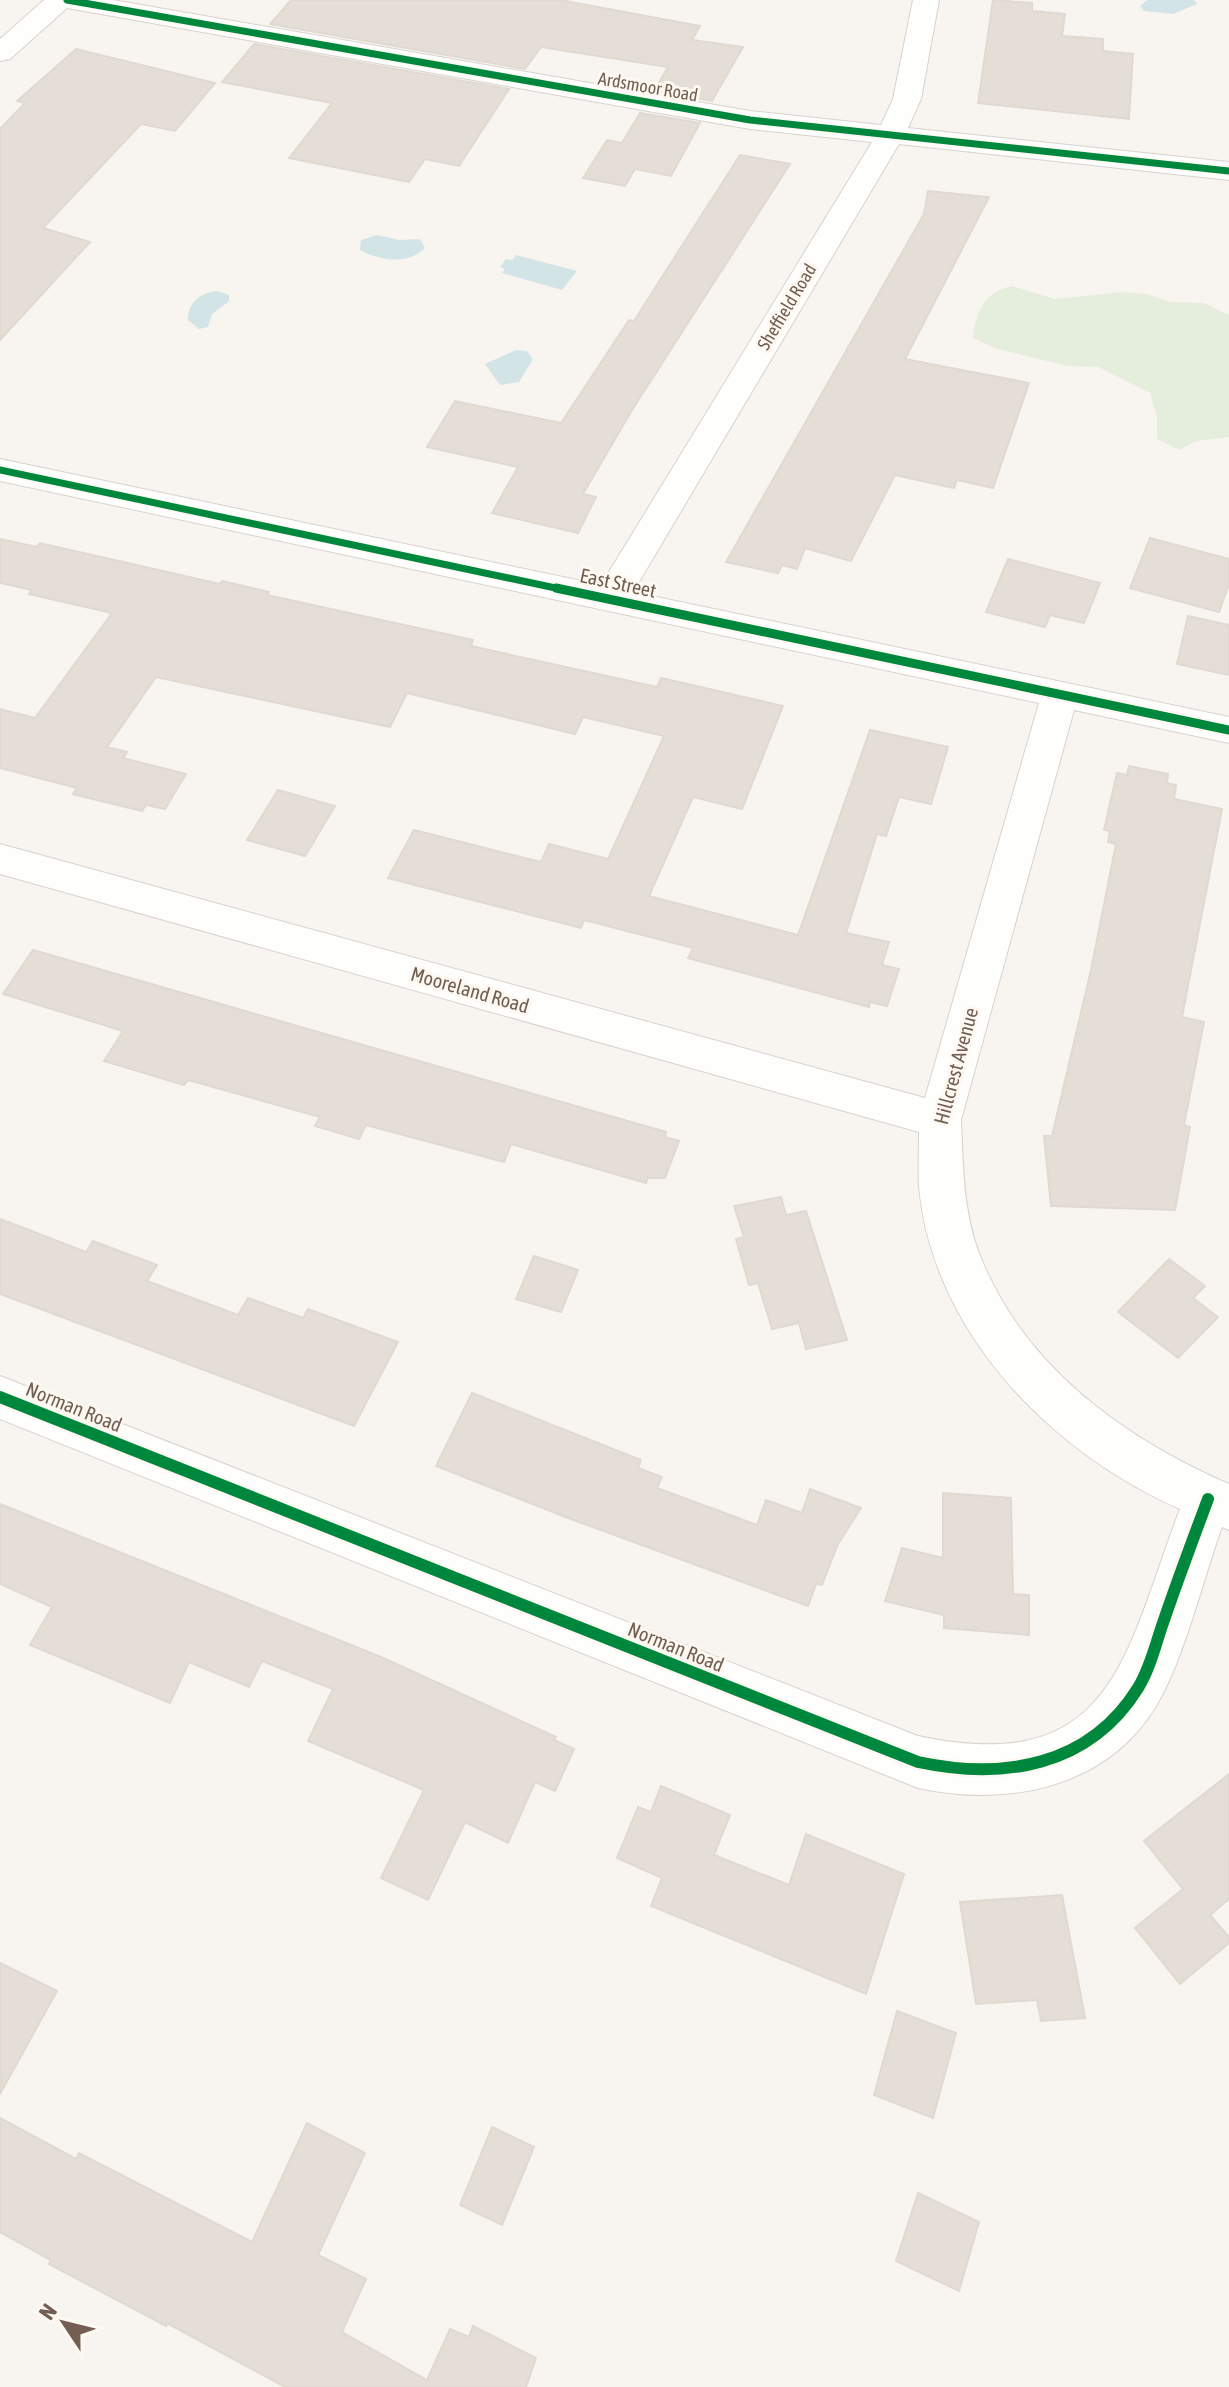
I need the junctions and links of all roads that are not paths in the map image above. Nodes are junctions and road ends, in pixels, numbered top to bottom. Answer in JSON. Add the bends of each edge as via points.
{"nodes":[{"id":1,"x":60,"y":0,"type":"edge"},
{"id":2,"x":67,"y":0,"type":"edge"},
{"id":3,"x":926,"y":0,"type":"edge"},
{"id":4,"x":0,"y":53,"type":"edge"},
{"id":5,"x":891,"y":136,"type":"junction"},
{"id":6,"x":1229,"y":171,"type":"edge"},
{"id":7,"x":0,"y":470,"type":"edge"},
{"id":8,"x":610,"y":600,"type":"junction"},
{"id":9,"x":1060,"y":694,"type":"junction"},
{"id":10,"x":1229,"y":730,"type":"edge"},
{"id":11,"x":0,"y":859,"type":"edge"},
{"id":12,"x":940,"y":1120,"type":"junction"},
{"id":13,"x":0,"y":1397,"type":"edge"},
{"id":14,"x":1218,"y":1503,"type":"edge"}],
"edges":[{"from":1,"to":4,"type":"street"},
{"from":2,"to":5,"type":"street","name":"Ardsmoor Road","via":[[728,117]]},
{"from":3,"to":5,"type":"street","name":"Sheffield Road","via":[[907,99]]},
{"from":5,"to":6,"type":"street","name":"Ardsmoor Road"},
{"from":5,"to":8,"type":"street","name":"Sheffield Road"},
{"from":7,"to":8,"type":"street","name":"East Street"},
{"from":8,"to":9,"type":"street","name":"East Street"},
{"from":9,"to":10,"type":"street","name":"East Street"},
{"from":9,"to":12,"type":"street","name":"Hillcrest Avenue"},
{"from":11,"to":12,"type":"street","name":"Mooreland Road"},
{"from":12,"to":14,"type":"street","name":"Hillcrest Avenue","via":[[938,1183],[952,1250],[1005,1347],[1093,1434],[1167,1481]]},
{"from":13,"to":14,"type":"street","name":"Norman Road","via":[[918,1762],[958,1771],[1039,1766],[1074,1751],[1105,1729],[1139,1685]]}]}
